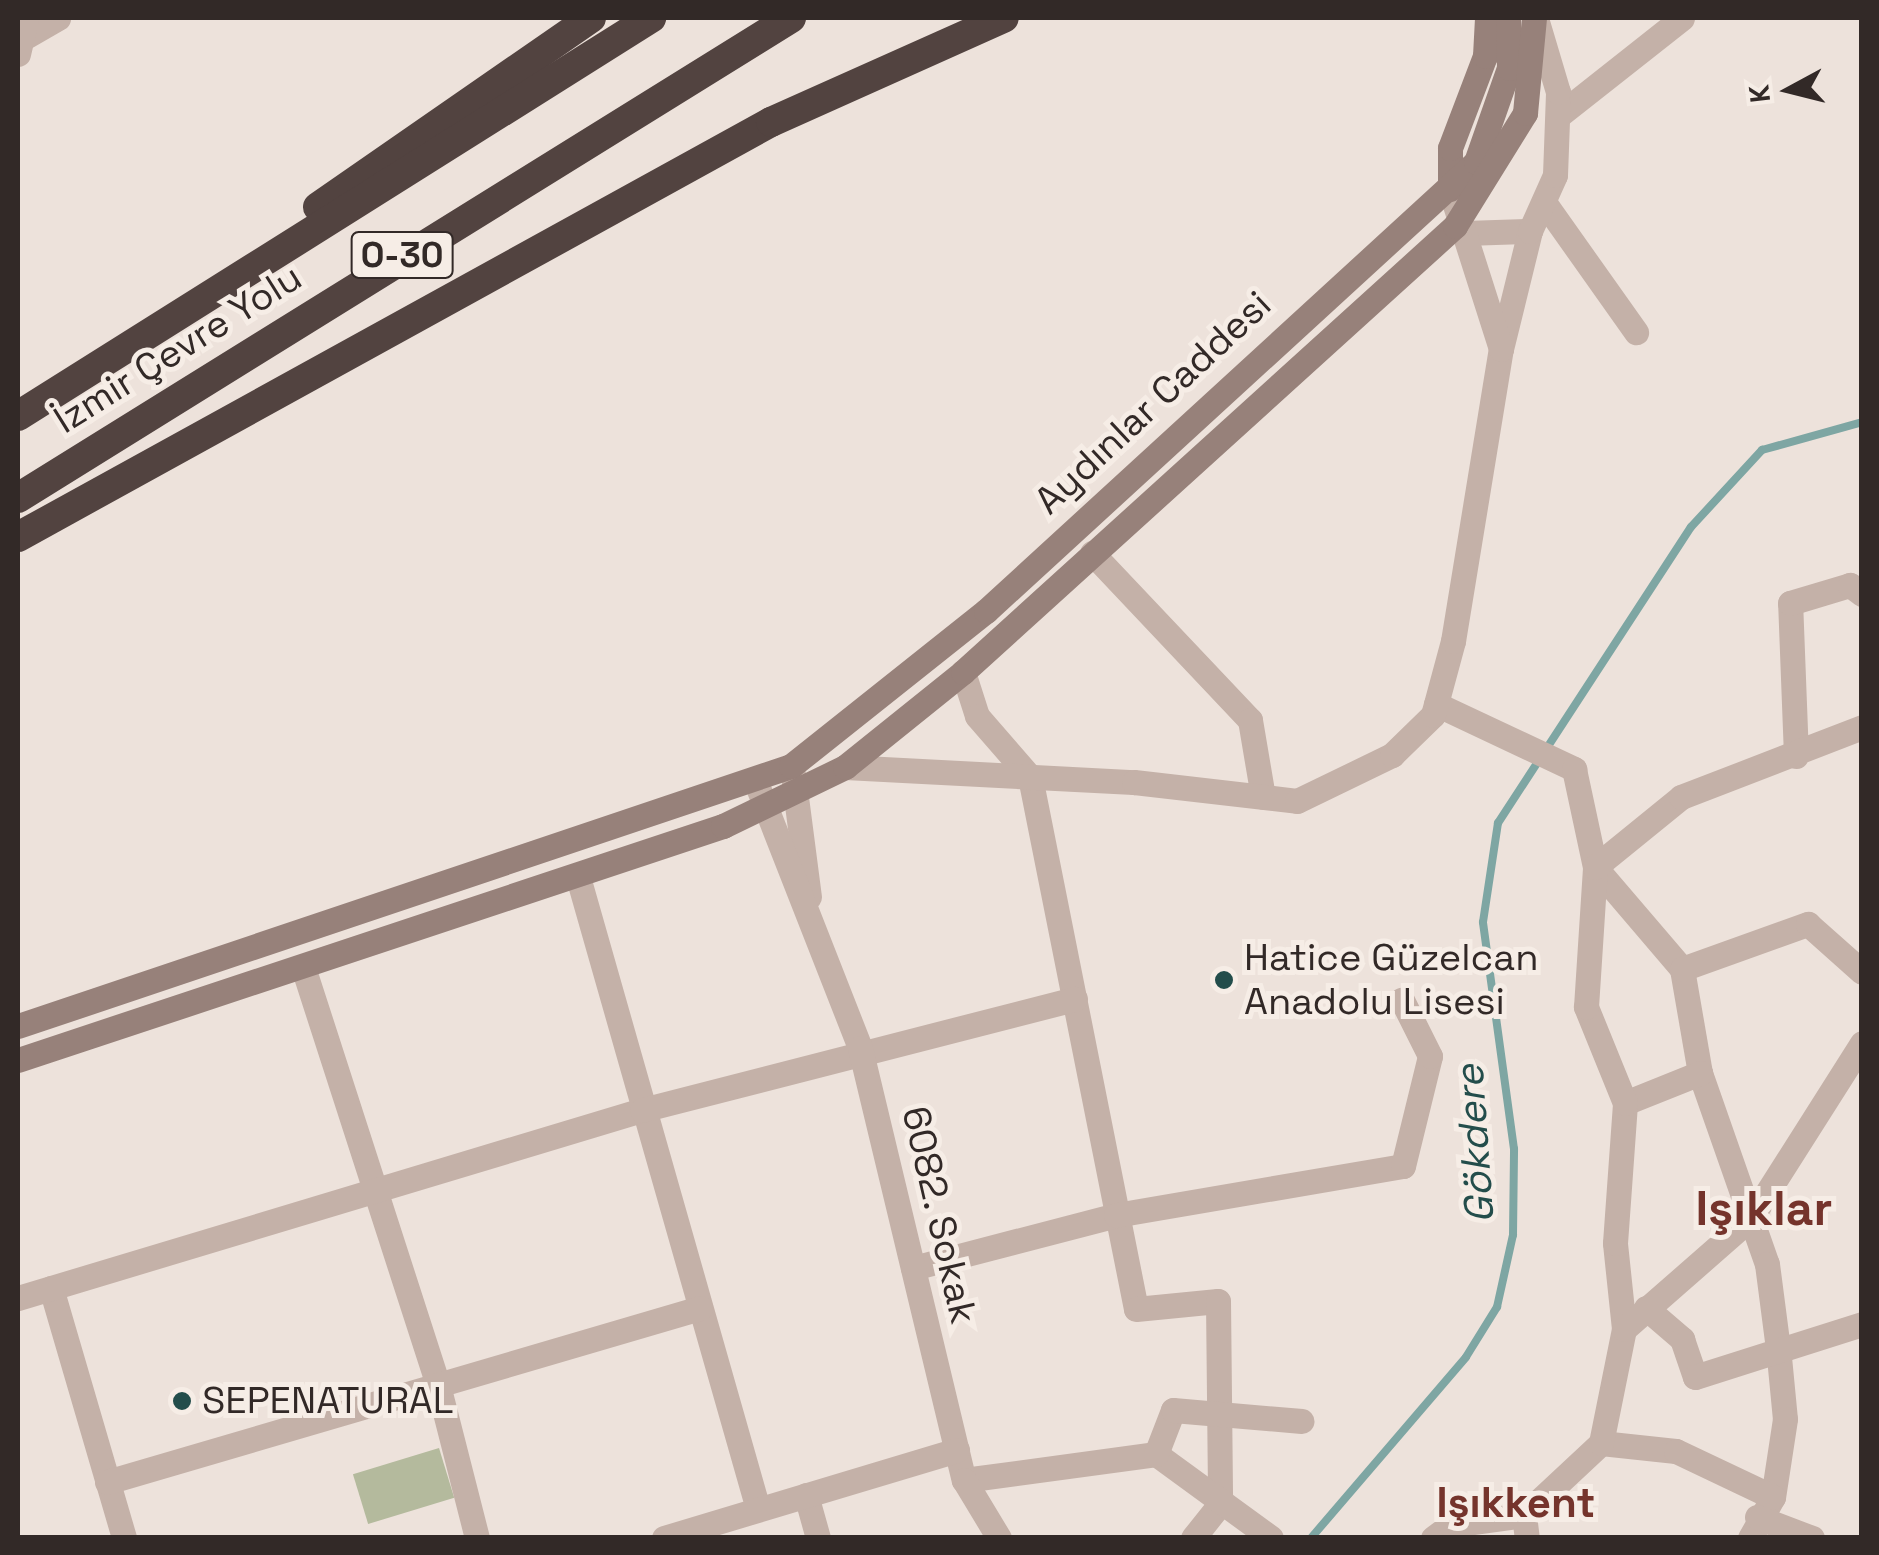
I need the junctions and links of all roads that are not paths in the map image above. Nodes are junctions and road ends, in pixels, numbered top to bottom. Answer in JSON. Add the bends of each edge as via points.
{"nodes":[{"id":1,"x":58,"y":18,"type":"edge"},
{"id":2,"x":591,"y":18,"type":"edge"},
{"id":3,"x":651,"y":18,"type":"edge"},
{"id":4,"x":791,"y":18,"type":"edge"},
{"id":5,"x":1004,"y":18,"type":"edge"},
{"id":6,"x":1487,"y":18,"type":"edge"},
{"id":7,"x":1508,"y":18,"type":"edge"},
{"id":8,"x":1535,"y":18,"type":"edge"},
{"id":9,"x":1682,"y":18,"type":"edge"},
{"id":10,"x":22,"y":44,"type":"edge"},
{"id":11,"x":1558,"y":116,"type":"junction"},
{"id":12,"x":1450,"y":188,"type":"junction"},
{"id":13,"x":1546,"y":204,"type":"junction"},
{"id":14,"x":1460,"y":230,"type":"junction"},
{"id":15,"x":1530,"y":231,"type":"junction"},
{"id":16,"x":247,"y":272,"type":"junction"},
{"id":17,"x":1636,"y":332,"type":"dead end"},
{"id":18,"x":1501,"y":350,"type":"junction"},
{"id":19,"x":18,"y":416,"type":"edge"},
{"id":20,"x":18,"y":498,"type":"edge"},
{"id":21,"x":18,"y":537,"type":"edge"},
{"id":22,"x":1092,"y":553,"type":"junction"},
{"id":23,"x":1862,"y":594,"type":"edge"},
{"id":24,"x":964,"y":672,"type":"junction"},
{"id":25,"x":1436,"y":704,"type":"junction"},
{"id":26,"x":1862,"y":727,"type":"edge"},
{"id":27,"x":1796,"y":756,"type":"junction"},
{"id":28,"x":791,"y":766,"type":"junction"},
{"id":29,"x":846,"y":766,"type":"junction"},
{"id":30,"x":1030,"y":776,"type":"junction"},
{"id":31,"x":757,"y":780,"type":"junction"},
{"id":32,"x":797,"y":793,"type":"junction"},
{"id":33,"x":1263,"y":797,"type":"junction"},
{"id":34,"x":764,"y":812,"type":"junction"},
{"id":35,"x":1596,"y":867,"type":"junction"},
{"id":36,"x":578,"y":877,"type":"junction"},
{"id":37,"x":810,"y":907,"type":"junction"},
{"id":38,"x":304,"y":968,"type":"junction"},
{"id":39,"x":1682,"y":970,"type":"junction"},
{"id":40,"x":1862,"y":972,"type":"edge"},
{"id":41,"x":1075,"y":999,"type":"junction"},
{"id":42,"x":1402,"y":1000,"type":"dead end"},
{"id":43,"x":18,"y":1026,"type":"edge"},
{"id":44,"x":1862,"y":1042,"type":"edge"},
{"id":45,"x":860,"y":1048,"type":"junction"},
{"id":46,"x":18,"y":1060,"type":"edge"},
{"id":47,"x":1700,"y":1072,"type":"junction"},
{"id":48,"x":1625,"y":1103,"type":"junction"},
{"id":49,"x":642,"y":1110,"type":"junction"},
{"id":50,"x":368,"y":1190,"type":"junction"},
{"id":51,"x":1116,"y":1215,"type":"junction"},
{"id":52,"x":1751,"y":1218,"type":"junction"},
{"id":53,"x":913,"y":1268,"type":"junction"},
{"id":54,"x":50,"y":1288,"type":"junction"},
{"id":55,"x":18,"y":1298,"type":"edge"},
{"id":56,"x":700,"y":1308,"type":"junction"},
{"id":57,"x":1646,"y":1308,"type":"junction"},
{"id":58,"x":1862,"y":1324,"type":"edge"},
{"id":59,"x":1624,"y":1329,"type":"junction"},
{"id":60,"x":1779,"y":1357,"type":"junction"},
{"id":61,"x":438,"y":1385,"type":"junction"},
{"id":62,"x":1226,"y":1419,"type":"junction"},
{"id":63,"x":1302,"y":1421,"type":"dead end"},
{"id":64,"x":1601,"y":1443,"type":"junction"},
{"id":65,"x":956,"y":1450,"type":"junction"},
{"id":66,"x":1156,"y":1454,"type":"junction"},
{"id":67,"x":964,"y":1480,"type":"junction"},
{"id":68,"x":108,"y":1482,"type":"junction"},
{"id":69,"x":806,"y":1494,"type":"junction"},
{"id":70,"x":1220,"y":1504,"type":"junction"},
{"id":71,"x":758,"y":1509,"type":"junction"},
{"id":72,"x":1760,"y":1517,"type":"edge"},
{"id":73,"x":1526,"y":1526,"type":"edge"},
{"id":74,"x":1262,"y":1532,"type":"edge"},
{"id":75,"x":124,"y":1538,"type":"edge"},
{"id":76,"x":477,"y":1538,"type":"edge"},
{"id":77,"x":664,"y":1538,"type":"edge"},
{"id":78,"x":818,"y":1538,"type":"edge"},
{"id":79,"x":999,"y":1538,"type":"edge"},
{"id":80,"x":1193,"y":1538,"type":"edge"},
{"id":81,"x":1434,"y":1538,"type":"edge"},
{"id":82,"x":1812,"y":1538,"type":"edge"}],
"edges":[{"from":1,"to":10,"type":"street"},
{"from":2,"to":16,"type":"highway","via":[[330,197]]},
{"from":3,"to":16,"type":"highway","name":"İzmir Çevre Yolu","number":"O-30"},
{"from":4,"to":20,"type":"highway","name":"İzmir Çevre Yolu","number":"O-30"},
{"from":5,"to":21,"type":"highway","via":[[771,122]]},
{"from":6,"to":12,"type":"main road","via":[[1485,56],[1450,148]]},
{"from":7,"to":12,"type":"main road","name":"Aydınlar Caddesi","via":[[1509,68],[1476,162]]},
{"from":8,"to":11,"type":"street"},
{"from":8,"to":14,"type":"main road","name":"Aydınlar Caddesi","via":[[1525,113]]},
{"from":9,"to":11,"type":"street"},
{"from":11,"to":13,"type":"street"},
{"from":12,"to":14,"type":"street"},
{"from":12,"to":28,"type":"main road","name":"Aydınlar Caddesi","via":[[986,610]]},
{"from":13,"to":15,"type":"street"},
{"from":13,"to":17,"type":"street"},
{"from":14,"to":15,"type":"street"},
{"from":14,"to":18,"type":"street"},
{"from":14,"to":22,"type":"main road","name":"Aydınlar Caddesi"},
{"from":15,"to":18,"type":"street"},
{"from":16,"to":19,"type":"highway","name":"İzmir Çevre Yolu","number":"O-30"},
{"from":18,"to":25,"type":"street"},
{"from":22,"to":24,"type":"main road","name":"Aydınlar Caddesi"},
{"from":22,"to":33,"type":"street","via":[[1250,720]]},
{"from":23,"to":27,"type":"street","via":[[1850,585],[1790,604]]},
{"from":24,"to":29,"type":"main road","name":"Aydınlar Caddesi"},
{"from":24,"to":30,"type":"street","via":[[977,716]]},
{"from":25,"to":33,"type":"street","via":[[1392,755],[1351,780],[1297,801]]},
{"from":25,"to":35,"type":"street","via":[[1574,769]]},
{"from":26,"to":27,"type":"street"},
{"from":27,"to":35,"type":"street","via":[[1682,797]]},
{"from":28,"to":31,"type":"main road","name":"Aydınlar Caddesi"},
{"from":28,"to":32,"type":"street"},
{"from":29,"to":30,"type":"street"},
{"from":29,"to":32,"type":"main road","name":"Aydınlar Caddesi"},
{"from":30,"to":33,"type":"street"},
{"from":30,"to":41,"type":"street"},
{"from":31,"to":34,"type":"street"},
{"from":31,"to":43,"type":"main road","name":"Aydınlar Caddesi"},
{"from":32,"to":34,"type":"main road","name":"Aydınlar Caddesi"},
{"from":32,"to":37,"type":"street"},
{"from":34,"to":36,"type":"main road","name":"Aydınlar Caddesi"},
{"from":34,"to":37,"type":"street"},
{"from":35,"to":39,"type":"street"},
{"from":35,"to":48,"type":"street","via":[[1586,1006]]},
{"from":36,"to":38,"type":"main road","name":"Aydınlar Caddesi"},
{"from":36,"to":49,"type":"street"},
{"from":37,"to":45,"type":"street","name":"6082. Sokak"},
{"from":38,"to":46,"type":"main road","name":"Aydınlar Caddesi"},
{"from":38,"to":50,"type":"street"},
{"from":39,"to":40,"type":"street","via":[[1808,924]]},
{"from":39,"to":47,"type":"street"},
{"from":41,"to":45,"type":"street"},
{"from":41,"to":51,"type":"street"},
{"from":42,"to":51,"type":"street","via":[[1430,1056],[1404,1166]]},
{"from":44,"to":52,"type":"street"},
{"from":45,"to":49,"type":"street"},
{"from":45,"to":53,"type":"street","name":"6082. Sokak"},
{"from":47,"to":48,"type":"street"},
{"from":47,"to":52,"type":"street"},
{"from":48,"to":59,"type":"street","via":[[1615,1243]]},
{"from":49,"to":50,"type":"street"},
{"from":49,"to":56,"type":"street"},
{"from":50,"to":54,"type":"street"},
{"from":50,"to":61,"type":"street"},
{"from":51,"to":53,"type":"street"},
{"from":51,"to":62,"type":"street","via":[[1136,1310],[1218,1302]]},
{"from":52,"to":57,"type":"street"},
{"from":52,"to":60,"type":"street"},
{"from":53,"to":65,"type":"street","name":"6082. Sokak"},
{"from":54,"to":55,"type":"street"},
{"from":54,"to":68,"type":"street"},
{"from":56,"to":61,"type":"street"},
{"from":56,"to":71,"type":"street"},
{"from":57,"to":59,"type":"street"},
{"from":57,"to":60,"type":"street","via":[[1682,1339],[1695,1377]]},
{"from":58,"to":60,"type":"street"},
{"from":59,"to":64,"type":"street"},
{"from":60,"to":72,"type":"street","via":[[1785,1419]]},
{"from":61,"to":68,"type":"street"},
{"from":61,"to":76,"type":"street"},
{"from":62,"to":63,"type":"street"},
{"from":62,"to":66,"type":"street","via":[[1173,1410]]},
{"from":62,"to":70,"type":"street"},
{"from":64,"to":72,"type":"street","via":[[1676,1451]]},
{"from":64,"to":73,"type":"street"},
{"from":65,"to":67,"type":"street","name":"6082. Sokak"},
{"from":65,"to":69,"type":"street"},
{"from":66,"to":67,"type":"street"},
{"from":66,"to":70,"type":"street"},
{"from":67,"to":79,"type":"street","name":"6082. Sokak"},
{"from":68,"to":75,"type":"street"},
{"from":69,"to":71,"type":"street"},
{"from":69,"to":78,"type":"street"},
{"from":70,"to":74,"type":"street"},
{"from":70,"to":80,"type":"street"},
{"from":71,"to":77,"type":"street"},
{"from":72,"to":82,"type":"street"},
{"from":73,"to":81,"type":"street","via":[[1451,1525]]}]}
